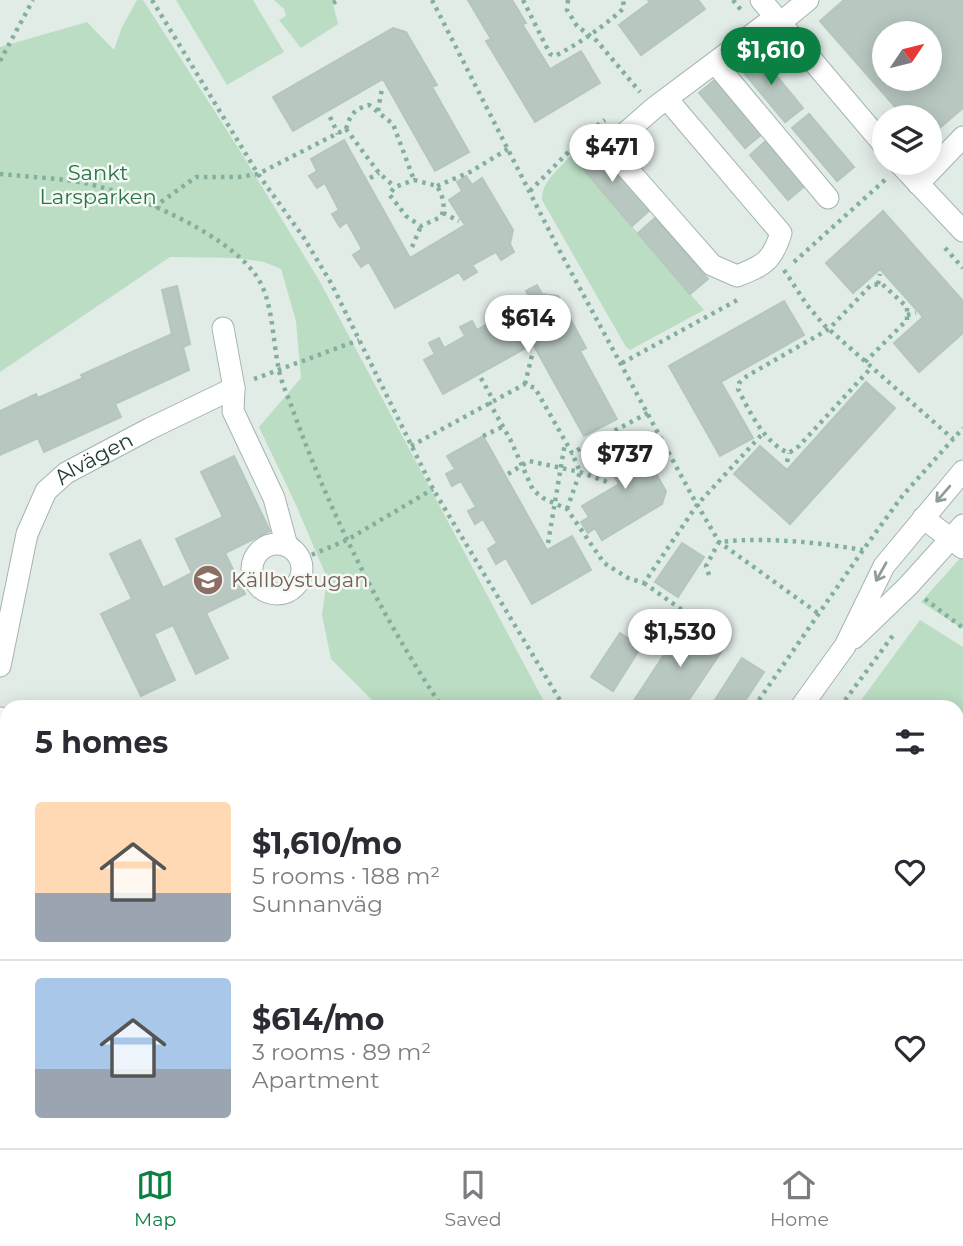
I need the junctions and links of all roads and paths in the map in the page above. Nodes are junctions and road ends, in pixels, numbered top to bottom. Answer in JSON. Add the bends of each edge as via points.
{"nodes":[{"id":1,"x":33,"y":0,"type":"edge"},
{"id":2,"x":152,"y":0,"type":"edge"},
{"id":3,"x":432,"y":0,"type":"edge"},
{"id":4,"x":523,"y":0,"type":"edge"},
{"id":5,"x":568,"y":0,"type":"edge"},
{"id":6,"x":623,"y":0,"type":"edge"},
{"id":7,"x":761,"y":0,"type":"edge"},
{"id":8,"x":808,"y":0,"type":"edge"},
{"id":9,"x":776,"y":21,"type":"junction"},
{"id":10,"x":589,"y":36,"type":"junction"},
{"id":11,"x":0,"y":61,"type":"edge"},
{"id":12,"x":715,"y":63,"type":"junction"},
{"id":13,"x":382,"y":88,"type":"dead end"},
{"id":14,"x":667,"y":99,"type":"junction"},
{"id":15,"x":631,"y":102,"type":"dead end"},
{"id":16,"x":378,"y":111,"type":"junction"},
{"id":17,"x":330,"y":117,"type":"dead end"},
{"id":18,"x":610,"y":117,"type":"dead end"},
{"id":19,"x":346,"y":129,"type":"junction"},
{"id":20,"x":872,"y":131,"type":"edge"},
{"id":21,"x":338,"y":134,"type":"junction"},
{"id":22,"x":963,"y":137,"type":"edge"},
{"id":23,"x":508,"y":149,"type":"junction"},
{"id":24,"x":379,"y":173,"type":"junction"},
{"id":25,"x":0,"y":174,"type":"edge"},
{"id":26,"x":258,"y":174,"type":"junction"},
{"id":27,"x":910,"y":175,"type":"edge"},
{"id":28,"x":370,"y":178,"type":"dead end"},
{"id":29,"x":414,"y":180,"type":"junction"},
{"id":30,"x":918,"y":184,"type":"junction"},
{"id":31,"x":437,"y":186,"type":"junction"},
{"id":32,"x":395,"y":187,"type":"junction"},
{"id":33,"x":530,"y":191,"type":"junction"},
{"id":34,"x":828,"y":198,"type":"dead end"},
{"id":35,"x":153,"y":207,"type":"junction"},
{"id":36,"x":443,"y":213,"type":"junction"},
{"id":37,"x":459,"y":221,"type":"dead end"},
{"id":38,"x":421,"y":226,"type":"junction"},
{"id":39,"x":963,"y":231,"type":"edge"},
{"id":40,"x":412,"y":247,"type":"dead end"},
{"id":41,"x":774,"y":254,"type":"junction"},
{"id":42,"x":880,"y":274,"type":"dead end"},
{"id":43,"x":878,"y":284,"type":"junction"},
{"id":44,"x":916,"y":313,"type":"dead end"},
{"id":45,"x":907,"y":315,"type":"junction"},
{"id":46,"x":223,"y":328,"type":"dead end"},
{"id":47,"x":829,"y":329,"type":"junction"},
{"id":48,"x":359,"y":340,"type":"junction"},
{"id":49,"x":532,"y":355,"type":"dead end"},
{"id":50,"x":865,"y":362,"type":"junction"},
{"id":51,"x":871,"y":368,"type":"junction"},
{"id":52,"x":278,"y":369,"type":"junction"},
{"id":53,"x":481,"y":378,"type":"dead end"},
{"id":54,"x":732,"y":383,"type":"dead end"},
{"id":55,"x":739,"y":383,"type":"junction"},
{"id":56,"x":525,"y":384,"type":"junction"},
{"id":57,"x":234,"y":388,"type":"junction"},
{"id":58,"x":491,"y":401,"type":"junction"},
{"id":59,"x":648,"y":413,"type":"junction"},
{"id":60,"x":502,"y":426,"type":"junction"},
{"id":61,"x":963,"y":428,"type":"edge"},
{"id":62,"x":764,"y":432,"type":"junction"},
{"id":63,"x":482,"y":436,"type":"dead end"},
{"id":64,"x":953,"y":439,"type":"junction"},
{"id":65,"x":565,"y":443,"type":"junction"},
{"id":66,"x":411,"y":446,"type":"junction"},
{"id":67,"x":572,"y":453,"type":"junction"},
{"id":68,"x":789,"y":453,"type":"junction"},
{"id":69,"x":787,"y":462,"type":"dead end"},
{"id":70,"x":522,"y":465,"type":"junction"},
{"id":71,"x":561,"y":467,"type":"junction"},
{"id":72,"x":963,"y":471,"type":"edge"},
{"id":73,"x":580,"y":472,"type":"junction"},
{"id":74,"x":508,"y":474,"type":"dead end"},
{"id":75,"x":607,"y":482,"type":"dead end"},
{"id":76,"x":433,"y":489,"type":"junction"},
{"id":77,"x":555,"y":502,"type":"junction"},
{"id":78,"x":697,"y":505,"type":"junction"},
{"id":79,"x":567,"y":509,"type":"junction"},
{"id":80,"x":923,"y":518,"type":"junction"},
{"id":81,"x":959,"y":537,"type":"edge"},
{"id":82,"x":347,"y":540,"type":"junction"},
{"id":83,"x":548,"y":542,"type":"dead end"},
{"id":84,"x":719,"y":542,"type":"junction"},
{"id":85,"x":863,"y":550,"type":"junction"},
{"id":86,"x":294,"y":553,"type":"joint"},
{"id":87,"x":709,"y":575,"type":"dead end"},
{"id":88,"x":644,"y":583,"type":"junction"},
{"id":89,"x":8,"y":584,"type":"edge"},
{"id":90,"x":917,"y":602,"type":"dead end"},
{"id":91,"x":681,"y":610,"type":"dead end"},
{"id":92,"x":819,"y":614,"type":"junction"},
{"id":93,"x":901,"y":623,"type":"dead end"},
{"id":94,"x":963,"y":628,"type":"edge"},
{"id":95,"x":845,"y":646,"type":"junction"},
{"id":96,"x":0,"y":666,"type":"edge"},
{"id":97,"x":439,"y":700,"type":"edge"},
{"id":98,"x":560,"y":700,"type":"edge"},
{"id":99,"x":759,"y":700,"type":"edge"},
{"id":100,"x":806,"y":700,"type":"edge"},
{"id":101,"x":845,"y":700,"type":"edge"}],
"edges":[{"from":1,"to":11,"type":"path"},
{"from":2,"to":26,"type":"path"},
{"from":3,"to":23,"type":"path"},
{"from":4,"to":10,"type":"path","via":[[550,54],[555,56]]},
{"from":5,"to":10,"type":"path","via":[[567,10]]},
{"from":6,"to":10,"type":"path","via":[[624,8]]},
{"from":7,"to":9,"type":"street"},
{"from":8,"to":9,"type":"street"},
{"from":9,"to":12,"type":"street"},
{"from":9,"to":20,"type":"street"},
{"from":10,"to":15,"type":"path","via":[[642,94]]},
{"from":12,"to":14,"type":"street"},
{"from":12,"to":34,"type":"street"},
{"from":13,"to":16,"type":"path"},
{"from":14,"to":41,"type":"street","via":[[781,233]]},
{"from":14,"to":41,"type":"street","via":[[622,136],[615,147],[618,158],[712,265],[737,276],[760,267]]},
{"from":16,"to":19,"type":"path","via":[[369,106],[358,108]]},
{"from":16,"to":29,"type":"path","via":[[393,124]]},
{"from":17,"to":21,"type":"path"},
{"from":18,"to":33,"type":"path","via":[[588,132]]},
{"from":19,"to":21,"type":"path"},
{"from":19,"to":24,"type":"path"},
{"from":21,"to":26,"type":"path"},
{"from":22,"to":30,"type":"street"},
{"from":23,"to":31,"type":"path"},
{"from":23,"to":33,"type":"path"},
{"from":24,"to":28,"type":"path"},
{"from":24,"to":32,"type":"path"},
{"from":25,"to":35,"type":"path","via":[[88,184]]},
{"from":26,"to":35,"type":"path","via":[[196,177]]},
{"from":26,"to":48,"type":"path","via":[[304,238]]},
{"from":27,"to":30,"type":"street"},
{"from":29,"to":31,"type":"path"},
{"from":29,"to":32,"type":"path"},
{"from":30,"to":39,"type":"street"},
{"from":31,"to":36,"type":"path"},
{"from":32,"to":38,"type":"path","via":[[389,194],[406,216]]},
{"from":33,"to":59,"type":"path"},
{"from":35,"to":52,"type":"path","via":[[196,226],[255,274],[267,300]]},
{"from":36,"to":37,"type":"path"},
{"from":36,"to":38,"type":"path"},
{"from":38,"to":40,"type":"path"},
{"from":41,"to":47,"type":"path","via":[[807,305]]},
{"from":42,"to":43,"type":"path"},
{"from":43,"to":45,"type":"path","via":[[907,307]]},
{"from":43,"to":47,"type":"path","via":[[871,285]]},
{"from":44,"to":45,"type":"path"},
{"from":45,"to":50,"type":"path"},
{"from":46,"to":57,"type":"street"},
{"from":47,"to":50,"type":"path"},
{"from":47,"to":55,"type":"path"},
{"from":48,"to":52,"type":"path"},
{"from":48,"to":66,"type":"path"},
{"from":49,"to":56,"type":"path"},
{"from":50,"to":51,"type":"path"},
{"from":51,"to":64,"type":"path"},
{"from":51,"to":68,"type":"path"},
{"from":52,"to":57,"type":"path"},
{"from":52,"to":82,"type":"path"},
{"from":53,"to":58,"type":"path"},
{"from":54,"to":55,"type":"path"},
{"from":55,"to":62,"type":"path","via":[[746,405]]},
{"from":56,"to":58,"type":"path"},
{"from":56,"to":65,"type":"path","via":[[535,388]]},
{"from":57,"to":86,"type":"street","via":[[233,411]]},
{"from":57,"to":89,"type":"street","name":"Alvägen","via":[[66,473],[46,491]]},
{"from":58,"to":60,"type":"path"},
{"from":58,"to":66,"type":"path"},
{"from":59,"to":67,"type":"path"},
{"from":59,"to":78,"type":"path"},
{"from":60,"to":63,"type":"path"},
{"from":60,"to":70,"type":"path"},
{"from":61,"to":64,"type":"path"},
{"from":62,"to":68,"type":"path"},
{"from":62,"to":78,"type":"path"},
{"from":64,"to":85,"type":"path","via":[[903,495]]},
{"from":65,"to":67,"type":"path"},
{"from":65,"to":71,"type":"path"},
{"from":66,"to":76,"type":"path"},
{"from":67,"to":73,"type":"path"},
{"from":68,"to":69,"type":"path"},
{"from":70,"to":71,"type":"path","via":[[529,461]]},
{"from":70,"to":74,"type":"path"},
{"from":70,"to":77,"type":"path","via":[[533,490]]},
{"from":71,"to":73,"type":"path"},
{"from":71,"to":77,"type":"path"},
{"from":72,"to":80,"type":"street","one_way":true},
{"from":73,"to":75,"type":"path"},
{"from":73,"to":79,"type":"path"},
{"from":76,"to":82,"type":"path"},
{"from":76,"to":98,"type":"path"},
{"from":77,"to":79,"type":"path"},
{"from":77,"to":83,"type":"path"},
{"from":78,"to":84,"type":"path"},
{"from":78,"to":88,"type":"path"},
{"from":79,"to":88,"type":"path","via":[[604,563]]},
{"from":80,"to":81,"type":"street"},
{"from":80,"to":95,"type":"street","one_way":true,"via":[[884,566]]},
{"from":81,"to":95,"type":"street"},
{"from":82,"to":86,"type":"path"},
{"from":82,"to":97,"type":"path"},
{"from":84,"to":85,"type":"path","via":[[752,539]]},
{"from":84,"to":87,"type":"path","via":[[706,566]]},
{"from":84,"to":92,"type":"path"},
{"from":85,"to":92,"type":"path"},
{"from":88,"to":91,"type":"path"},
{"from":89,"to":96,"type":"street","name":"Alvägen"},
{"from":90,"to":94,"type":"path","via":[[921,596]]},
{"from":92,"to":99,"type":"path"},
{"from":93,"to":101,"type":"path"},
{"from":95,"to":100,"type":"street"}]}
